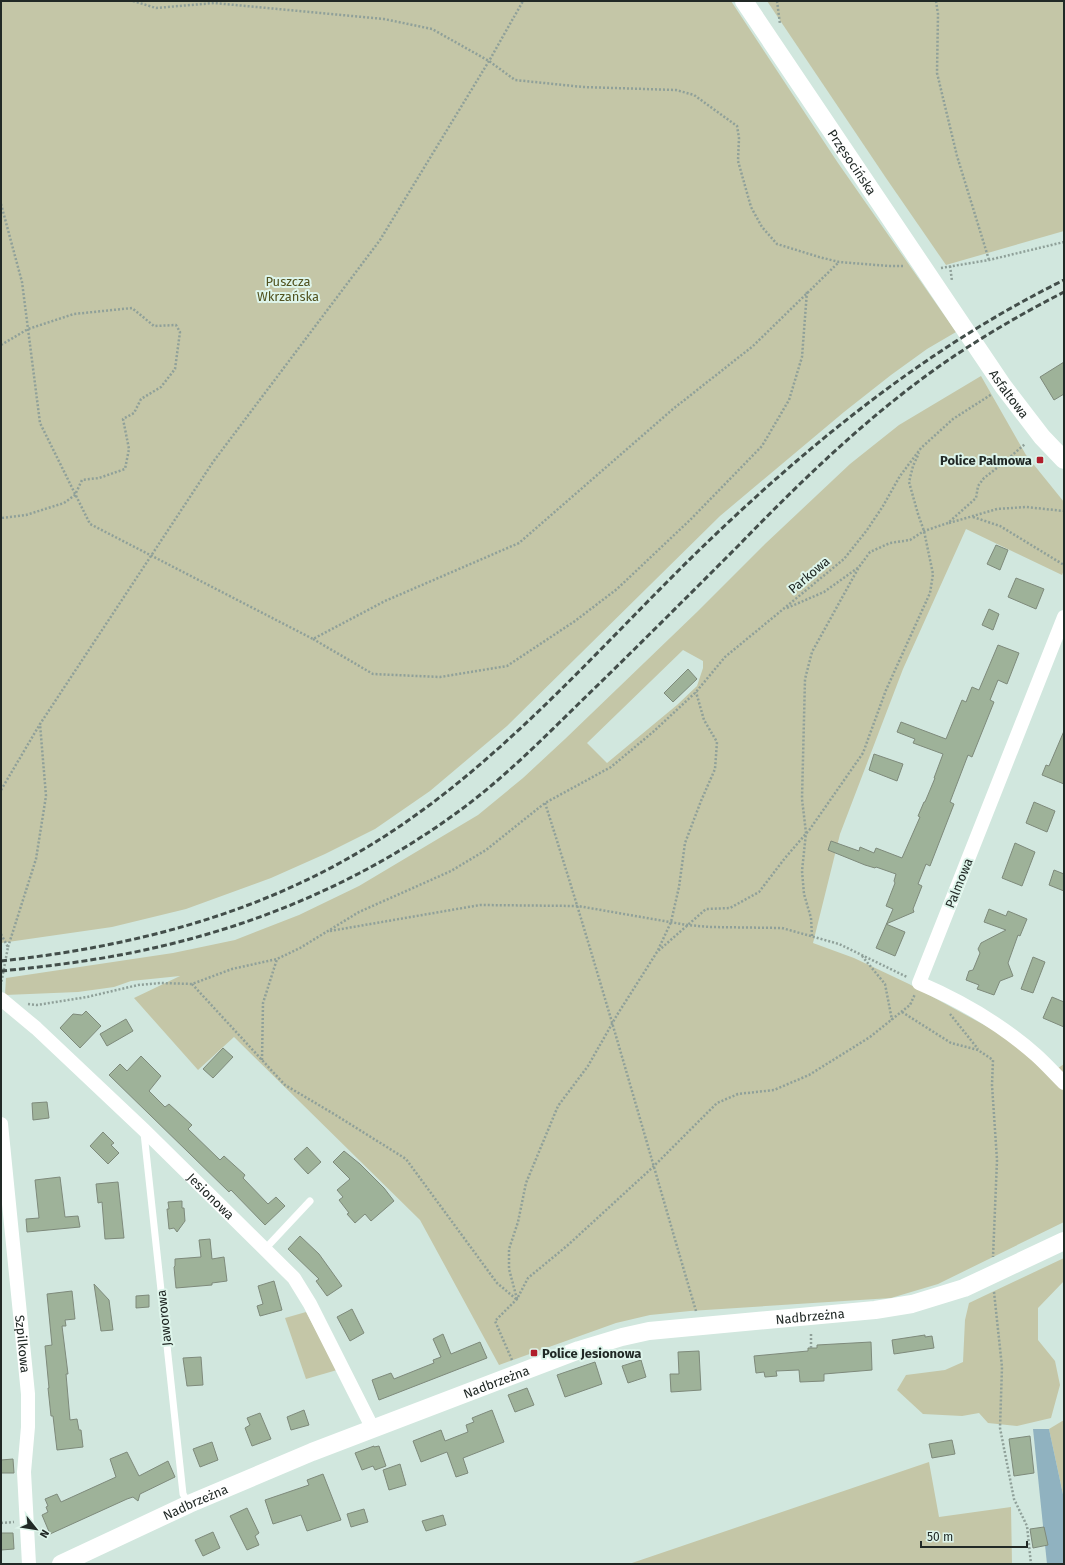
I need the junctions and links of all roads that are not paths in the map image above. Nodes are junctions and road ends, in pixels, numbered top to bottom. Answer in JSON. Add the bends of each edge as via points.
{"nodes":[{"id":1,"x":744,"y":1,"type":"edge"},
{"id":2,"x":961,"y":323,"type":"joint"},
{"id":3,"x":1064,"y":460,"type":"edge"},
{"id":4,"x":1064,"y":618,"type":"edge"},
{"id":5,"x":1,"y":999,"type":"edge"},
{"id":6,"x":1064,"y":1083,"type":"edge"},
{"id":7,"x":1,"y":1124,"type":"edge"},
{"id":8,"x":144,"y":1130,"type":"junction"},
{"id":9,"x":310,"y":1201,"type":"dead end"},
{"id":10,"x":1064,"y":1240,"type":"edge"},
{"id":11,"x":265,"y":1249,"type":"junction"},
{"id":12,"x":373,"y":1429,"type":"junction"},
{"id":13,"x":189,"y":1504,"type":"junction"},
{"id":14,"x":79,"y":1560,"type":"edge"},
{"id":15,"x":29,"y":1564,"type":"edge"},
{"id":16,"x":61,"y":1564,"type":"edge"}],
"edges":[{"from":1,"to":2,"type":"street","name":"Przęsocińska"},
{"from":2,"to":3,"type":"street","name":"Asfaltowa","via":[[1003,386],[1042,437]]},
{"from":4,"to":6,"type":"street","name":"Palmowa","via":[[919,983],[957,1001],[998,1026],[1036,1056]]},
{"from":5,"to":8,"type":"street","name":"Jesionowa","via":[[36,1028]]},
{"from":7,"to":15,"type":"street","name":"Szpilkowa","via":[[28,1394],[24,1472]]},
{"from":8,"to":11,"type":"street","name":"Jesionowa"},
{"from":8,"to":13,"type":"lane","name":"Jaworowa","via":[[183,1494]]},
{"from":9,"to":11,"type":"lane"},
{"from":10,"to":12,"type":"street","name":"Nadbrzeżna","via":[[964,1288],[912,1304],[874,1310],[700,1325],[622,1337],[579,1350]]},
{"from":11,"to":12,"type":"street","name":"Jesionowa","via":[[294,1278],[310,1304]]},
{"from":12,"to":13,"type":"street","name":"Nadbrzeżna"},
{"from":13,"to":14,"type":"street","name":"Nadbrzeżna"},
{"from":14,"to":16,"type":"street","name":"Nadbrzeżna"}]}
